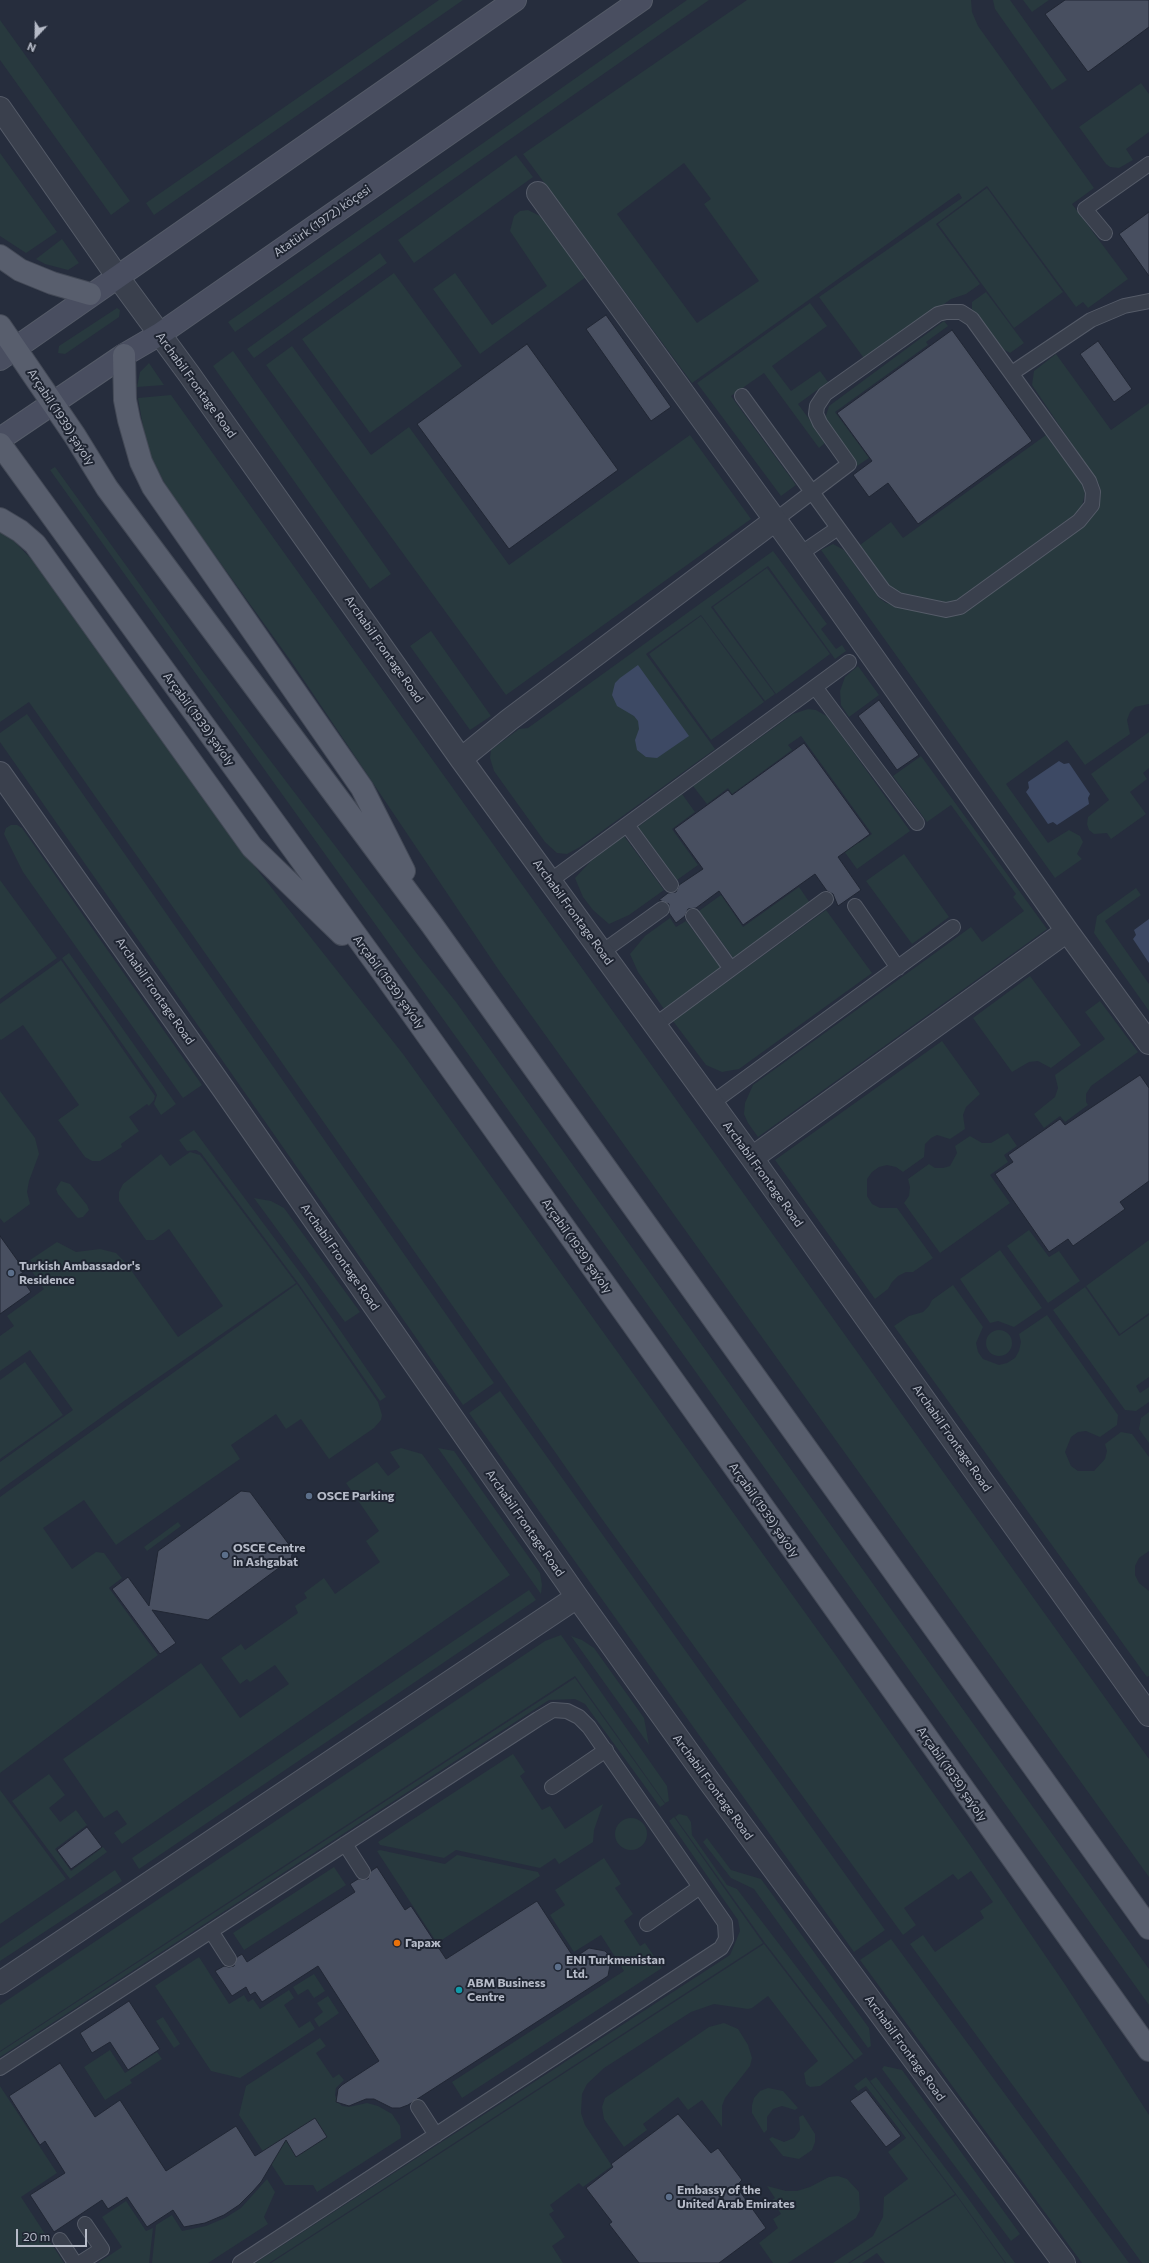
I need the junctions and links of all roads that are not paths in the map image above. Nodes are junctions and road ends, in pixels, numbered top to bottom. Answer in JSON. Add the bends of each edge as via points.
{"nodes":[{"id":1,"x":515,"y":0,"type":"edge"},
{"id":2,"x":641,"y":0,"type":"edge"},
{"id":3,"x":0,"y":108,"type":"edge"},
{"id":4,"x":1149,"y":164,"type":"edge"},
{"id":5,"x":538,"y":193,"type":"dead end"},
{"id":6,"x":1105,"y":233,"type":"dead end"},
{"id":7,"x":0,"y":256,"type":"edge"},
{"id":8,"x":117,"y":276,"type":"junction"},
{"id":9,"x":90,"y":294,"type":"junction"},
{"id":10,"x":1149,"y":301,"type":"edge"},
{"id":11,"x":0,"y":326,"type":"edge"},
{"id":12,"x":160,"y":334,"type":"junction"},
{"id":13,"x":8,"y":354,"type":"edge"},
{"id":14,"x":124,"y":355,"type":"junction"},
{"id":15,"x":1012,"y":373,"type":"junction"},
{"id":16,"x":742,"y":396,"type":"dead end"},
{"id":17,"x":53,"y":405,"type":"junction"},
{"id":18,"x":0,"y":439,"type":"edge"},
{"id":19,"x":0,"y":444,"type":"edge"},
{"id":20,"x":812,"y":492,"type":"junction"},
{"id":21,"x":0,"y":519,"type":"edge"},
{"id":22,"x":774,"y":521,"type":"junction"},
{"id":23,"x":838,"y":528,"type":"junction"},
{"id":24,"x":800,"y":554,"type":"junction"},
{"id":25,"x":849,"y":662,"type":"dead end"},
{"id":26,"x":815,"y":687,"type":"junction"},
{"id":27,"x":461,"y":759,"type":"junction"},
{"id":28,"x":0,"y":773,"type":"edge"},
{"id":29,"x":917,"y":823,"type":"dead end"},
{"id":30,"x":627,"y":825,"type":"junction"},
{"id":31,"x":550,"y":881,"type":"junction"},
{"id":32,"x":671,"y":885,"type":"dead end"},
{"id":33,"x":826,"y":899,"type":"dead end"},
{"id":34,"x":855,"y":906,"type":"dead end"},
{"id":35,"x":662,"y":909,"type":"dead end"},
{"id":36,"x":693,"y":916,"type":"dead end"},
{"id":37,"x":432,"y":925,"type":"junction"},
{"id":38,"x":953,"y":927,"type":"dead end"},
{"id":39,"x":1067,"y":932,"type":"junction"},
{"id":40,"x":602,"y":952,"type":"junction"},
{"id":41,"x":898,"y":968,"type":"junction"},
{"id":42,"x":731,"y":969,"type":"junction"},
{"id":43,"x":384,"y":974,"type":"junction"},
{"id":44,"x":655,"y":1025,"type":"junction"},
{"id":45,"x":1149,"y":1043,"type":"edge"},
{"id":46,"x":712,"y":1103,"type":"junction"},
{"id":47,"x":752,"y":1158,"type":"junction"},
{"id":48,"x":577,"y":1596,"type":"junction"},
{"id":49,"x":1149,"y":1715,"type":"edge"},
{"id":50,"x":606,"y":1750,"type":"junction"},
{"id":51,"x":552,"y":1787,"type":"dead end"},
{"id":52,"x":345,"y":1844,"type":"junction"},
{"id":53,"x":363,"y":1872,"type":"dead end"},
{"id":54,"x":700,"y":1887,"type":"junction"},
{"id":55,"x":647,"y":1924,"type":"dead end"},
{"id":56,"x":1149,"y":1928,"type":"edge"},
{"id":57,"x":211,"y":1931,"type":"junction"},
{"id":58,"x":229,"y":1958,"type":"dead end"},
{"id":59,"x":0,"y":1982,"type":"edge"},
{"id":60,"x":1149,"y":2050,"type":"edge"},
{"id":61,"x":0,"y":2068,"type":"edge"},
{"id":62,"x":418,"y":2107,"type":"dead end"},
{"id":63,"x":436,"y":2135,"type":"junction"},
{"id":64,"x":85,"y":2224,"type":"dead end"},
{"id":65,"x":60,"y":2240,"type":"dead end"},
{"id":66,"x":75,"y":2263,"type":"edge"},
{"id":67,"x":80,"y":2263,"type":"edge"},
{"id":68,"x":240,"y":2263,"type":"edge"},
{"id":69,"x":1064,"y":2263,"type":"edge"}],
"edges":[{"from":1,"to":8,"type":"main road"},
{"from":2,"to":12,"type":"main road","name":"Atatürk (1972) köçesi"},
{"from":3,"to":8,"type":"street","name":"Archabil Frontage Road"},
{"from":4,"to":6,"type":"lane","via":[[1085,209]]},
{"from":5,"to":22,"type":"street"},
{"from":7,"to":9,"type":"main road","via":[[20,270]]},
{"from":8,"to":9,"type":"main road"},
{"from":8,"to":12,"type":"street","name":"Archabil Frontage Road"},
{"from":9,"to":13,"type":"main road"},
{"from":10,"to":15,"type":"lane","via":[[1124,306],[1092,320]]},
{"from":11,"to":13,"type":"main road","name":"Arçabil (1939) şaýoly"},
{"from":12,"to":14,"type":"main road","name":"Atatürk (1972) köçesi"},
{"from":12,"to":27,"type":"street","name":"Archabil Frontage Road"},
{"from":13,"to":17,"type":"main road","name":"Arçabil (1939) şaýoly"},
{"from":14,"to":17,"type":"main road","name":"Atatürk (1972) köçesi"},
{"from":14,"to":37,"type":"main road","via":[[125,400],[129,420],[141,462],[153,487],[362,788]]},
{"from":15,"to":20,"type":"lane","via":[[972,319],[961,312],[938,314],[820,400],[816,414],[820,423],[849,464]]},
{"from":15,"to":23,"type":"lane","via":[[1089,481],[1093,492],[1092,505],[1079,521],[960,607],[946,610],[889,596]]},
{"from":16,"to":20,"type":"lane"},
{"from":17,"to":18,"type":"main road","name":"Atatürk (1972) köçesi"},
{"from":17,"to":37,"type":"main road","name":"Arçabil (1939) şaýoly","via":[[107,488]]},
{"from":19,"to":43,"type":"main road","name":"Arçabil (1939) şaýoly"},
{"from":20,"to":22,"type":"lane"},
{"from":20,"to":23,"type":"lane"},
{"from":21,"to":43,"type":"main road","via":[[35,544],[252,847]]},
{"from":22,"to":24,"type":"street"},
{"from":22,"to":27,"type":"street"},
{"from":23,"to":24,"type":"lane"},
{"from":24,"to":39,"type":"street"},
{"from":25,"to":26,"type":"lane"},
{"from":26,"to":29,"type":"lane"},
{"from":26,"to":30,"type":"lane"},
{"from":27,"to":31,"type":"street","name":"Archabil Frontage Road"},
{"from":28,"to":48,"type":"street","name":"Archabil Frontage Road"},
{"from":30,"to":31,"type":"lane"},
{"from":30,"to":32,"type":"lane"},
{"from":31,"to":40,"type":"street","name":"Archabil Frontage Road"},
{"from":33,"to":42,"type":"lane"},
{"from":34,"to":41,"type":"lane"},
{"from":35,"to":40,"type":"lane"},
{"from":36,"to":42,"type":"lane"},
{"from":37,"to":56,"type":"main road","name":"Arçabil (1939) şaýoly"},
{"from":38,"to":41,"type":"lane"},
{"from":39,"to":45,"type":"street"},
{"from":39,"to":47,"type":"street"},
{"from":40,"to":44,"type":"street","name":"Archabil Frontage Road"},
{"from":41,"to":46,"type":"lane"},
{"from":42,"to":44,"type":"lane"},
{"from":43,"to":60,"type":"main road","name":"Arçabil (1939) şaýoly"},
{"from":44,"to":46,"type":"street","name":"Archabil Frontage Road"},
{"from":46,"to":47,"type":"street","name":"Archabil Frontage Road"},
{"from":47,"to":49,"type":"street","name":"Archabil Frontage Road"},
{"from":48,"to":59,"type":"street"},
{"from":48,"to":69,"type":"street","name":"Archabil Frontage Road","via":[[713,1787]]},
{"from":50,"to":51,"type":"lane"},
{"from":50,"to":52,"type":"lane","via":[[579,1717],[567,1711],[553,1710]]},
{"from":50,"to":54,"type":"lane"},
{"from":52,"to":53,"type":"lane"},
{"from":52,"to":57,"type":"lane"},
{"from":54,"to":55,"type":"lane"},
{"from":54,"to":63,"type":"lane","via":[[725,1923],[726,1938],[721,1948]]},
{"from":57,"to":58,"type":"lane"},
{"from":57,"to":61,"type":"lane"},
{"from":62,"to":63,"type":"lane"},
{"from":63,"to":68,"type":"lane"},
{"from":64,"to":67,"type":"lane","via":[[102,2250]]},
{"from":65,"to":66,"type":"lane"}]}
